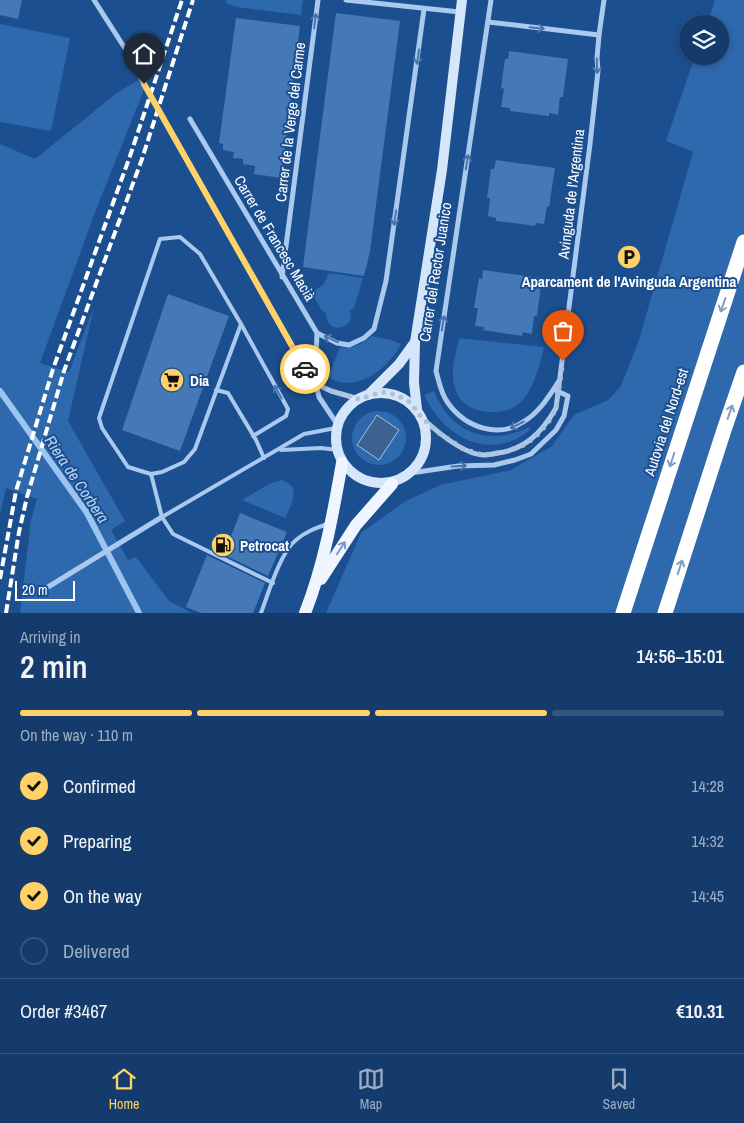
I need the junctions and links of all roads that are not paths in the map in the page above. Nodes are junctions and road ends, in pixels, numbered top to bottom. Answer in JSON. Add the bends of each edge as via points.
{"nodes":[{"id":1,"x":94,"y":0,"type":"edge"},
{"id":2,"x":318,"y":0,"type":"edge"},
{"id":3,"x":346,"y":0,"type":"edge"},
{"id":4,"x":462,"y":0,"type":"edge"},
{"id":5,"x":491,"y":0,"type":"edge"},
{"id":6,"x":604,"y":0,"type":"edge"},
{"id":7,"x":424,"y":9,"type":"junction"},
{"id":8,"x":461,"y":12,"type":"junction"},
{"id":9,"x":488,"y":22,"type":"junction"},
{"id":10,"x":599,"y":35,"type":"junction"},
{"id":11,"x":190,"y":119,"type":"dead end"},
{"id":12,"x":744,"y":242,"type":"edge"},
{"id":13,"x":282,"y":277,"type":"junction"},
{"id":14,"x":240,"y":324,"type":"junction"},
{"id":15,"x":317,"y":333,"type":"junction"},
{"id":16,"x":414,"y":342,"type":"junction"},
{"id":17,"x":744,"y":372,"type":"edge"},
{"id":18,"x":309,"y":375,"type":"junction"},
{"id":19,"x":561,"y":379,"type":"junction"},
{"id":20,"x":316,"y":384,"type":"junction"},
{"id":21,"x":216,"y":390,"type":"junction"},
{"id":22,"x":559,"y":391,"type":"junction"},
{"id":23,"x":552,"y":392,"type":"junction"},
{"id":24,"x":364,"y":397,"type":"junction"},
{"id":25,"x":419,"y":413,"type":"junction"},
{"id":26,"x":337,"y":426,"type":"junction"},
{"id":27,"x":252,"y":436,"type":"junction"},
{"id":28,"x":278,"y":450,"type":"junction"},
{"id":29,"x":337,"y":450,"type":"junction"},
{"id":30,"x":264,"y":458,"type":"junction"},
{"id":31,"x":342,"y":463,"type":"junction"},
{"id":32,"x":411,"y":473,"type":"junction"},
{"id":33,"x":151,"y":474,"type":"junction"},
{"id":34,"x":392,"y":484,"type":"junction"},
{"id":35,"x":162,"y":517,"type":"junction"},
{"id":36,"x":331,"y":522,"type":"junction"},
{"id":37,"x":273,"y":582,"type":"junction"},
{"id":38,"x":48,"y":587,"type":"dead end"},
{"id":39,"x":315,"y":589,"type":"junction"},
{"id":40,"x":261,"y":613,"type":"edge"},
{"id":41,"x":305,"y":613,"type":"edge"},
{"id":42,"x":623,"y":613,"type":"edge"},
{"id":43,"x":665,"y":613,"type":"edge"}],
"edges":[{"from":1,"to":18,"type":"street","bridge":true,"via":[[126,50]]},
{"from":13,"to":2,"type":"street","name":"Carrer de la Verge del Carme","one_way":true},
{"from":3,"to":7,"type":"street"},
{"from":4,"to":8,"type":"main road","name":"Carrer del Rector Juanico"},
{"from":5,"to":9,"type":"street","name":"Carrer del Rector Juanico"},
{"from":6,"to":10,"type":"street","name":"Avinguda de l'Argentina"},
{"from":7,"to":8,"type":"street"},
{"from":7,"to":15,"type":"street","one_way":true,"via":[[386,282],[374,329],[349,345]]},
{"from":8,"to":16,"type":"main road","name":"Carrer del Rector Juanico","via":[[442,170]]},
{"from":9,"to":10,"type":"street","one_way":true},
{"from":23,"to":9,"type":"street","name":"Carrer del Rector Juanico","one_way":true,"via":[[524,422],[507,430],[491,430],[476,427],[448,404],[436,370]]},
{"from":10,"to":19,"type":"street","name":"Avinguda de l'Argentina","one_way":true,"via":[[590,144]]},
{"from":11,"to":13,"type":"street","name":"Carrer de Francesc Macià"},
{"from":12,"to":42,"type":"highway","name":"Autovia del Nord-est","one_way":true},
{"from":13,"to":15,"type":"street","name":"Carrer de Francesc Macià"},
{"from":14,"to":21,"type":"lane"},
{"from":27,"to":14,"type":"lane","one_way":true,"via":[[286,416],[288,409]]},
{"from":14,"to":33,"type":"lane","via":[[200,254],[180,237],[160,239],[99,418],[102,428],[128,467]]},
{"from":15,"to":18,"type":"street","via":[[316,356]]},
{"from":16,"to":24,"type":"main road","name":"Carrer del Rector Juanico","via":[[398,364]]},
{"from":16,"to":25,"type":"main road","name":"Carrer del Rector Juanico","via":[[414,383]]},
{"from":43,"to":17,"type":"highway","one_way":true},
{"from":18,"to":20,"type":"street"},
{"from":19,"to":22,"type":"street","name":"Avinguda de l'Argentina"},
{"from":19,"to":23,"type":"street","name":"Carrer del Rector Juanico"},
{"from":20,"to":24,"type":"street","via":[[331,391]]},
{"from":20,"to":26,"type":"street","via":[[319,397]]},
{"from":21,"to":27,"type":"lane","via":[[228,393]]},
{"from":21,"to":33,"type":"lane","via":[[195,449],[184,462]]},
{"from":22,"to":23,"type":"street"},
{"from":22,"to":25,"type":"street","name":"Avinguda de l'Argentina","via":[[556,408],[548,423],[526,444],[505,452],[482,455],[462,448],[439,433]]},
{"from":32,"to":22,"type":"street","name":"Avinguda de l'Argentina","one_way":true,"via":[[494,465],[531,454],[556,430],[564,416],[568,396]]},
{"from":24,"to":25,"type":"main road","via":[[386,392],[410,402]]},
{"from":24,"to":26,"type":"main road","via":[[345,408]]},
{"from":25,"to":32,"type":"main road","via":[[425,428],[424,450]]},
{"from":26,"to":28,"type":"lane","via":[[304,434]]},
{"from":26,"to":29,"type":"main road"},
{"from":27,"to":30,"type":"lane"},
{"from":28,"to":29,"type":"lane"},
{"from":28,"to":30,"type":"lane"},
{"from":29,"to":31,"type":"main road"},
{"from":30,"to":35,"type":"lane"},
{"from":31,"to":34,"type":"main road","via":[[360,479]]},
{"from":31,"to":36,"type":"main road"},
{"from":32,"to":34,"type":"main road"},
{"from":33,"to":35,"type":"lane"},
{"from":39,"to":34,"type":"main road","one_way":true,"via":[[356,525]]},
{"from":35,"to":37,"type":"lane","via":[[173,534]]},
{"from":35,"to":38,"type":"street"},
{"from":36,"to":37,"type":"lane","via":[[294,541]]},
{"from":36,"to":39,"type":"main road"},
{"from":37,"to":40,"type":"lane"},
{"from":39,"to":41,"type":"main road"}]}
